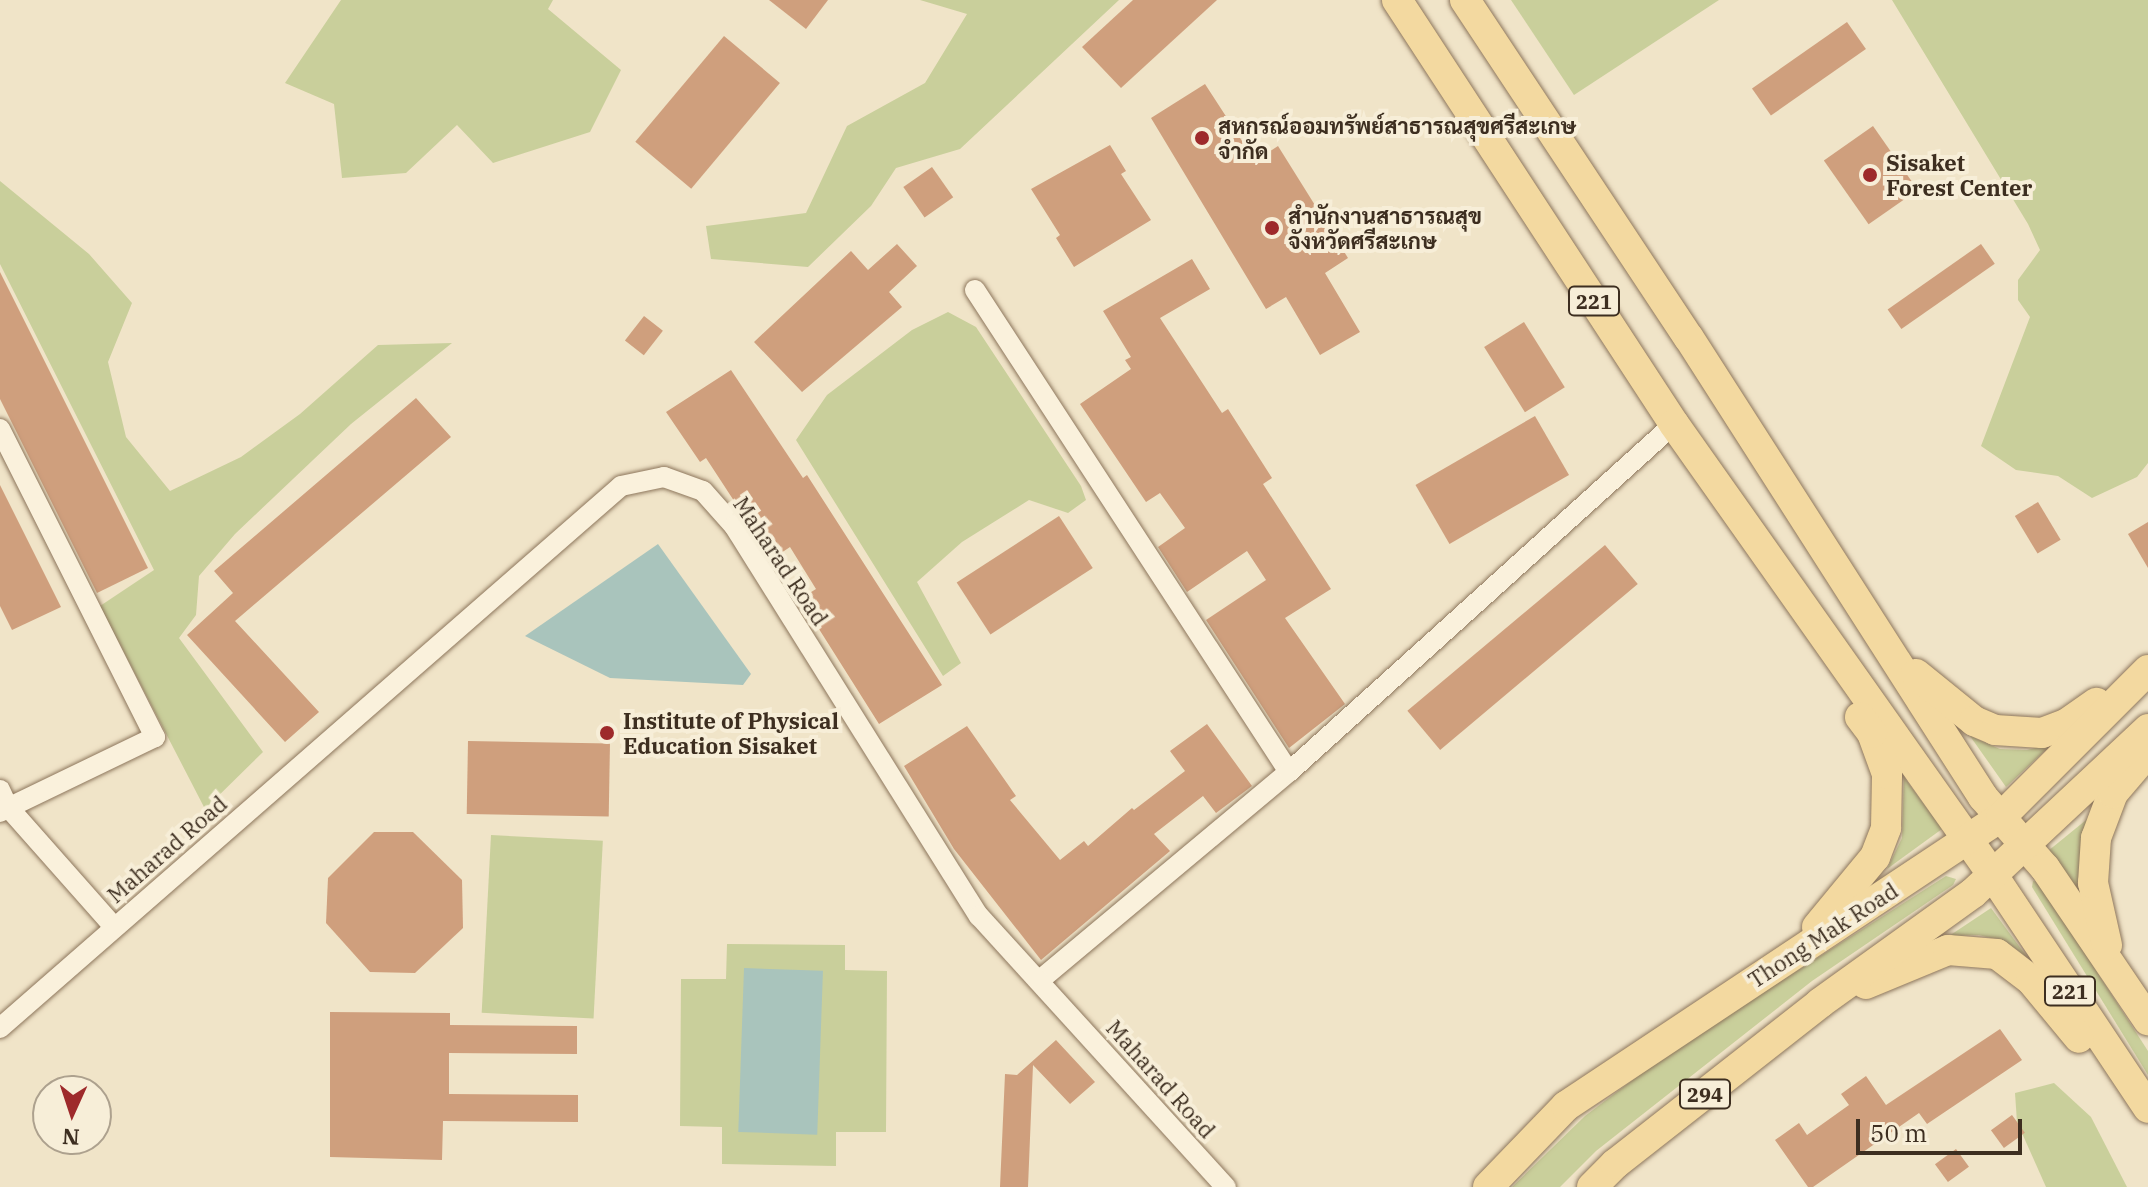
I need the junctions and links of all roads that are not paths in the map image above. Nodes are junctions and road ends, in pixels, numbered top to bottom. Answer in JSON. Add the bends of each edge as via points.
{"nodes":[{"id":1,"x":1397,"y":0,"type":"edge"},
{"id":2,"x":1465,"y":0,"type":"edge"},
{"id":3,"x":975,"y":290,"type":"dead end"},
{"id":4,"x":1674,"y":424,"type":"junction"},
{"id":5,"x":0,"y":429,"type":"edge"},
{"id":6,"x":1795,"y":600,"type":"junction"},
{"id":7,"x":1890,"y":652,"type":"junction"},
{"id":8,"x":2142,"y":676,"type":"edge"},
{"id":9,"x":2148,"y":729,"type":"edge"},
{"id":10,"x":2148,"y":752,"type":"edge"},
{"id":11,"x":1289,"y":772,"type":"junction"},
{"id":12,"x":3,"y":803,"type":"edge"},
{"id":13,"x":2001,"y":817,"type":"junction"},
{"id":14,"x":1968,"y":840,"type":"junction"},
{"id":15,"x":2024,"y":844,"type":"junction"},
{"id":16,"x":1992,"y":874,"type":"junction"},
{"id":17,"x":114,"y":927,"type":"junction"},
{"id":18,"x":1795,"y":953,"type":"junction"},
{"id":19,"x":2117,"y":974,"type":"junction"},
{"id":20,"x":1040,"y":980,"type":"junction"},
{"id":21,"x":1820,"y":1003,"type":"junction"},
{"id":22,"x":2148,"y":1020,"type":"edge"},
{"id":23,"x":0,"y":1028,"type":"edge"},
{"id":24,"x":2148,"y":1108,"type":"edge"},
{"id":25,"x":2148,"y":1124,"type":"edge"},
{"id":26,"x":1226,"y":1187,"type":"edge"},
{"id":27,"x":1488,"y":1187,"type":"edge"},
{"id":28,"x":1592,"y":1187,"type":"edge"}],
"edges":[{"from":1,"to":4,"type":"main road","number":"221"},
{"from":2,"to":7,"type":"main road","number":"221"},
{"from":3,"to":11,"type":"street"},
{"from":4,"to":6,"type":"main road","number":"221"},
{"from":4,"to":11,"type":"street"},
{"from":5,"to":12,"type":"street","via":[[155,737]]},
{"from":6,"to":14,"type":"main road","number":"221"},
{"from":6,"to":18,"type":"main road","via":[[1817,655],[1872,733],[1887,774],[1889,799],[1875,857]]},
{"from":7,"to":8,"type":"main road","via":[[1974,721],[2020,734],[2066,724]]},
{"from":7,"to":13,"type":"main road","number":"221"},
{"from":8,"to":13,"type":"main road","name":"Thong Mak Road"},
{"from":9,"to":15,"type":"main road","number":"294"},
{"from":10,"to":19,"type":"main road","via":[[2113,793],[2096,838],[2093,883],[2100,926]]},
{"from":11,"to":20,"type":"street"},
{"from":12,"to":17,"type":"street"},
{"from":13,"to":14,"type":"main road","name":"Thong Mak Road"},
{"from":13,"to":15,"type":"main road","number":"221"},
{"from":14,"to":16,"type":"main road","number":"221"},
{"from":14,"to":18,"type":"main road","name":"Thong Mak Road"},
{"from":15,"to":16,"type":"main road","number":"294"},
{"from":15,"to":19,"type":"main road","number":"221"},
{"from":16,"to":21,"type":"main road","number":"294"},
{"from":16,"to":24,"type":"main road","number":"221"},
{"from":17,"to":20,"type":"street","name":"Maharad Road","via":[[621,486],[664,477],[703,491],[734,526],[979,916]]},
{"from":17,"to":23,"type":"street","name":"Maharad Road"},
{"from":18,"to":27,"type":"main road","name":"Thong Mak Road","via":[[1566,1106]]},
{"from":19,"to":22,"type":"main road"},
{"from":20,"to":26,"type":"street","name":"Maharad Road"},
{"from":21,"to":25,"type":"main road","via":[[1948,950],[1997,954],[2061,1013]]},
{"from":21,"to":28,"type":"main road","number":"294"}]}
